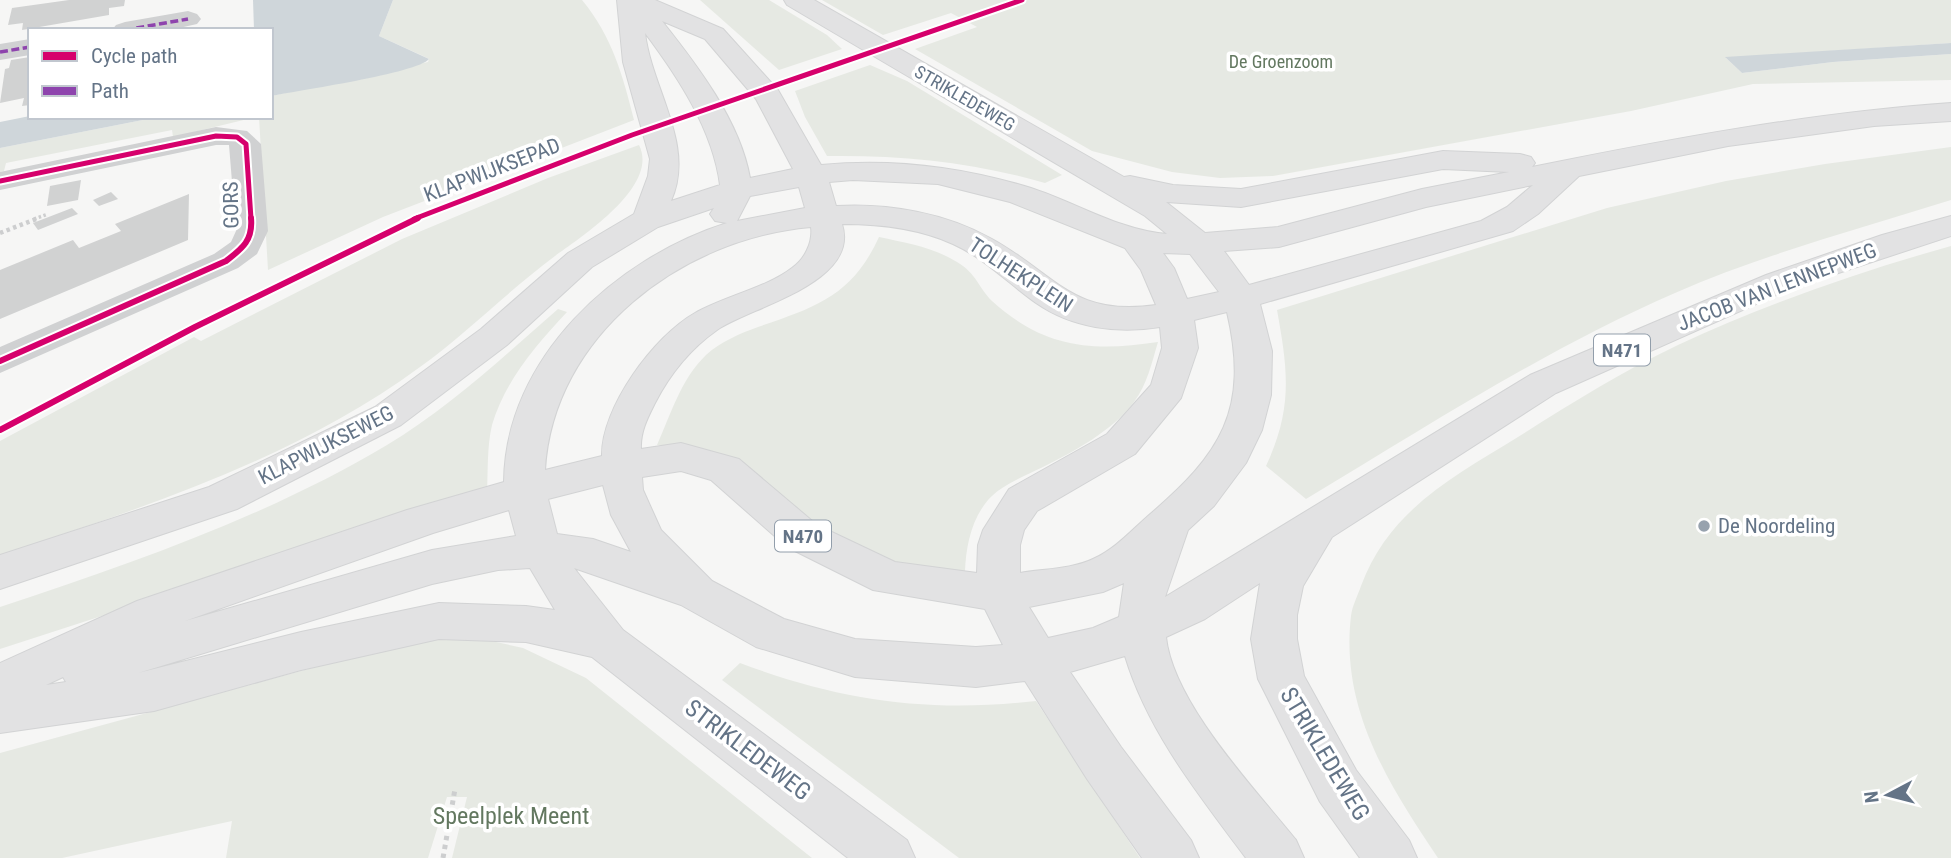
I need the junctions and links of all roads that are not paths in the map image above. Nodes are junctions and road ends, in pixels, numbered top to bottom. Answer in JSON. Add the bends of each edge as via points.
{"nodes":[{"id":1,"x":631,"y":0,"type":"edge"},
{"id":2,"x":796,"y":0,"type":"edge"},
{"id":3,"x":188,"y":19,"type":"dead end"},
{"id":4,"x":136,"y":28,"type":"edge"},
{"id":5,"x":28,"y":47,"type":"edge"},
{"id":6,"x":0,"y":52,"type":"edge"},
{"id":7,"x":1951,"y":112,"type":"edge"},
{"id":8,"x":1573,"y":166,"type":"junction"},
{"id":9,"x":811,"y":175,"type":"junction"},
{"id":10,"x":1098,"y":175,"type":"junction"},
{"id":11,"x":0,"y":181,"type":"edge"},
{"id":12,"x":736,"y":190,"type":"junction"},
{"id":13,"x":824,"y":215,"type":"junction"},
{"id":14,"x":647,"y":220,"type":"junction"},
{"id":15,"x":1951,"y":226,"type":"edge"},
{"id":16,"x":1136,"y":241,"type":"junction"},
{"id":17,"x":1199,"y":244,"type":"junction"},
{"id":18,"x":693,"y":247,"type":"junction"},
{"id":19,"x":1241,"y":299,"type":"junction"},
{"id":20,"x":1176,"y":313,"type":"junction"},
{"id":21,"x":0,"y":361,"type":"edge"},
{"id":22,"x":620,"y":467,"type":"junction"},
{"id":23,"x":525,"y":490,"type":"junction"},
{"id":24,"x":1173,"y":520,"type":"junction"},
{"id":25,"x":1318,"y":528,"type":"junction"},
{"id":26,"x":541,"y":549,"type":"junction"},
{"id":27,"x":0,"y":572,"type":"edge"},
{"id":28,"x":697,"y":593,"type":"junction"},
{"id":29,"x":1003,"y":594,"type":"junction"},
{"id":30,"x":1141,"y":630,"type":"junction"},
{"id":31,"x":607,"y":643,"type":"junction"},
{"id":32,"x":1037,"y":660,"type":"junction"},
{"id":33,"x":0,"y":685,"type":"edge"},
{"id":34,"x":0,"y":697,"type":"edge"},
{"id":35,"x":0,"y":712,"type":"edge"},
{"id":36,"x":889,"y":858,"type":"edge"},
{"id":37,"x":1173,"y":858,"type":"edge"},
{"id":38,"x":1278,"y":858,"type":"edge"},
{"id":39,"x":1391,"y":858,"type":"edge"}],
"edges":[{"from":1,"to":9,"type":"main road","via":[[714,34],[768,96]]},
{"from":1,"to":12,"type":"main road","via":[[682,69],[716,126],[734,168]]},
{"from":1,"to":14,"type":"main road","via":[[638,71],[658,121],[666,163],[662,192]]},
{"from":2,"to":10,"type":"main road","name":"STRIKLEDEWEG","number":"N470"},
{"from":3,"to":4,"type":"street"},
{"from":5,"to":6,"type":"street"},
{"from":7,"to":8,"type":"main road","via":[[1742,135]]},
{"from":8,"to":10,"type":"main road","via":[[1443,160],[1241,198],[1150,190]]},
{"from":8,"to":17,"type":"main road","via":[[1422,198],[1279,237]]},
{"from":8,"to":19,"type":"main road","via":[[1503,224]]},
{"from":9,"to":12,"type":"main road"},
{"from":9,"to":13,"type":"main road"},
{"from":9,"to":16,"type":"main road","via":[[899,172],[972,181],[1052,206]]},
{"from":10,"to":17,"type":"main road","number":"N470","via":[[1156,209]]},
{"from":11,"to":21,"type":"street","name":"GORS","via":[[216,136],[237,137],[246,144],[252,231],[245,247],[226,261]]},
{"from":12,"to":14,"type":"main road"},
{"from":12,"to":18,"type":"main road","name":"TOLHEKPLEIN","via":[[723,219]]},
{"from":13,"to":18,"type":"main road","name":"TOLHEKPLEIN","via":[[740,229]]},
{"from":13,"to":20,"type":"main road","name":"TOLHEKPLEIN","via":[[872,216],[951,233],[980,245],[1055,302],[1075,311],[1126,319]]},
{"from":13,"to":22,"type":"main road","via":[[828,230],[823,254],[804,276],[706,321],[663,359],[626,423]]},
{"from":14,"to":27,"type":"main road","name":"KLAPWIJKSEWEG","via":[[580,260],[494,337],[388,416],[223,498]]},
{"from":15,"to":25,"type":"main road","name":"JACOB VAN LENNEPWEG","number":"N471","via":[[1778,282],[1543,384]]},
{"from":16,"to":17,"type":"main road"},
{"from":16,"to":20,"type":"main road","via":[[1157,268]]},
{"from":17,"to":19,"type":"main road","number":"N470"},
{"from":18,"to":23,"type":"main road","name":"TOLHEKPLEIN","via":[[630,287],[593,319],[559,361],[531,427]]},
{"from":19,"to":20,"type":"main road","name":"TOLHEKPLEIN"},
{"from":19,"to":24,"type":"main road","number":"N470","via":[[1255,368],[1243,430],[1216,476]]},
{"from":20,"to":29,"type":"main road","via":[[1181,348],[1168,389],[1121,444],[1035,491],[1011,513],[996,554]]},
{"from":22,"to":23,"type":"main road","number":"N470"},
{"from":22,"to":28,"type":"main road","via":[[632,515],[646,541]]},
{"from":22,"to":29,"type":"main road","number":"N470","via":[[681,457],[725,469],[802,536],[888,578]]},
{"from":23,"to":26,"type":"main road","name":"TOLHEKPLEIN"},
{"from":23,"to":33,"type":"main road","via":[[153,614]]},
{"from":24,"to":29,"type":"main road","number":"N470","via":[[1103,575]]},
{"from":24,"to":30,"type":"main road","number":"N470","via":[[1145,581]]},
{"from":25,"to":30,"type":"main road"},
{"from":25,"to":39,"type":"main road","name":"STRIKLEDEWEG","via":[[1282,583],[1275,615],[1281,679],[1338,786]]},
{"from":26,"to":28,"type":"main road","via":[[593,556]]},
{"from":26,"to":31,"type":"main road","name":"TOLHEKPLEIN","via":[[580,613]]},
{"from":26,"to":34,"type":"main road","via":[[432,567]]},
{"from":28,"to":32,"type":"main road","via":[[772,634],[855,659],[976,667]]},
{"from":29,"to":32,"type":"main road","via":[[1015,625]]},
{"from":30,"to":32,"type":"main road","via":[[1100,646]]},
{"from":30,"to":38,"type":"main road","number":"N470","via":[[1150,665],[1181,729]]},
{"from":31,"to":35,"type":"main road","via":[[526,624],[439,621],[301,651],[154,691]]},
{"from":31,"to":36,"type":"main road","name":"STRIKLEDEWEG"},
{"from":32,"to":37,"type":"main road"}]}
